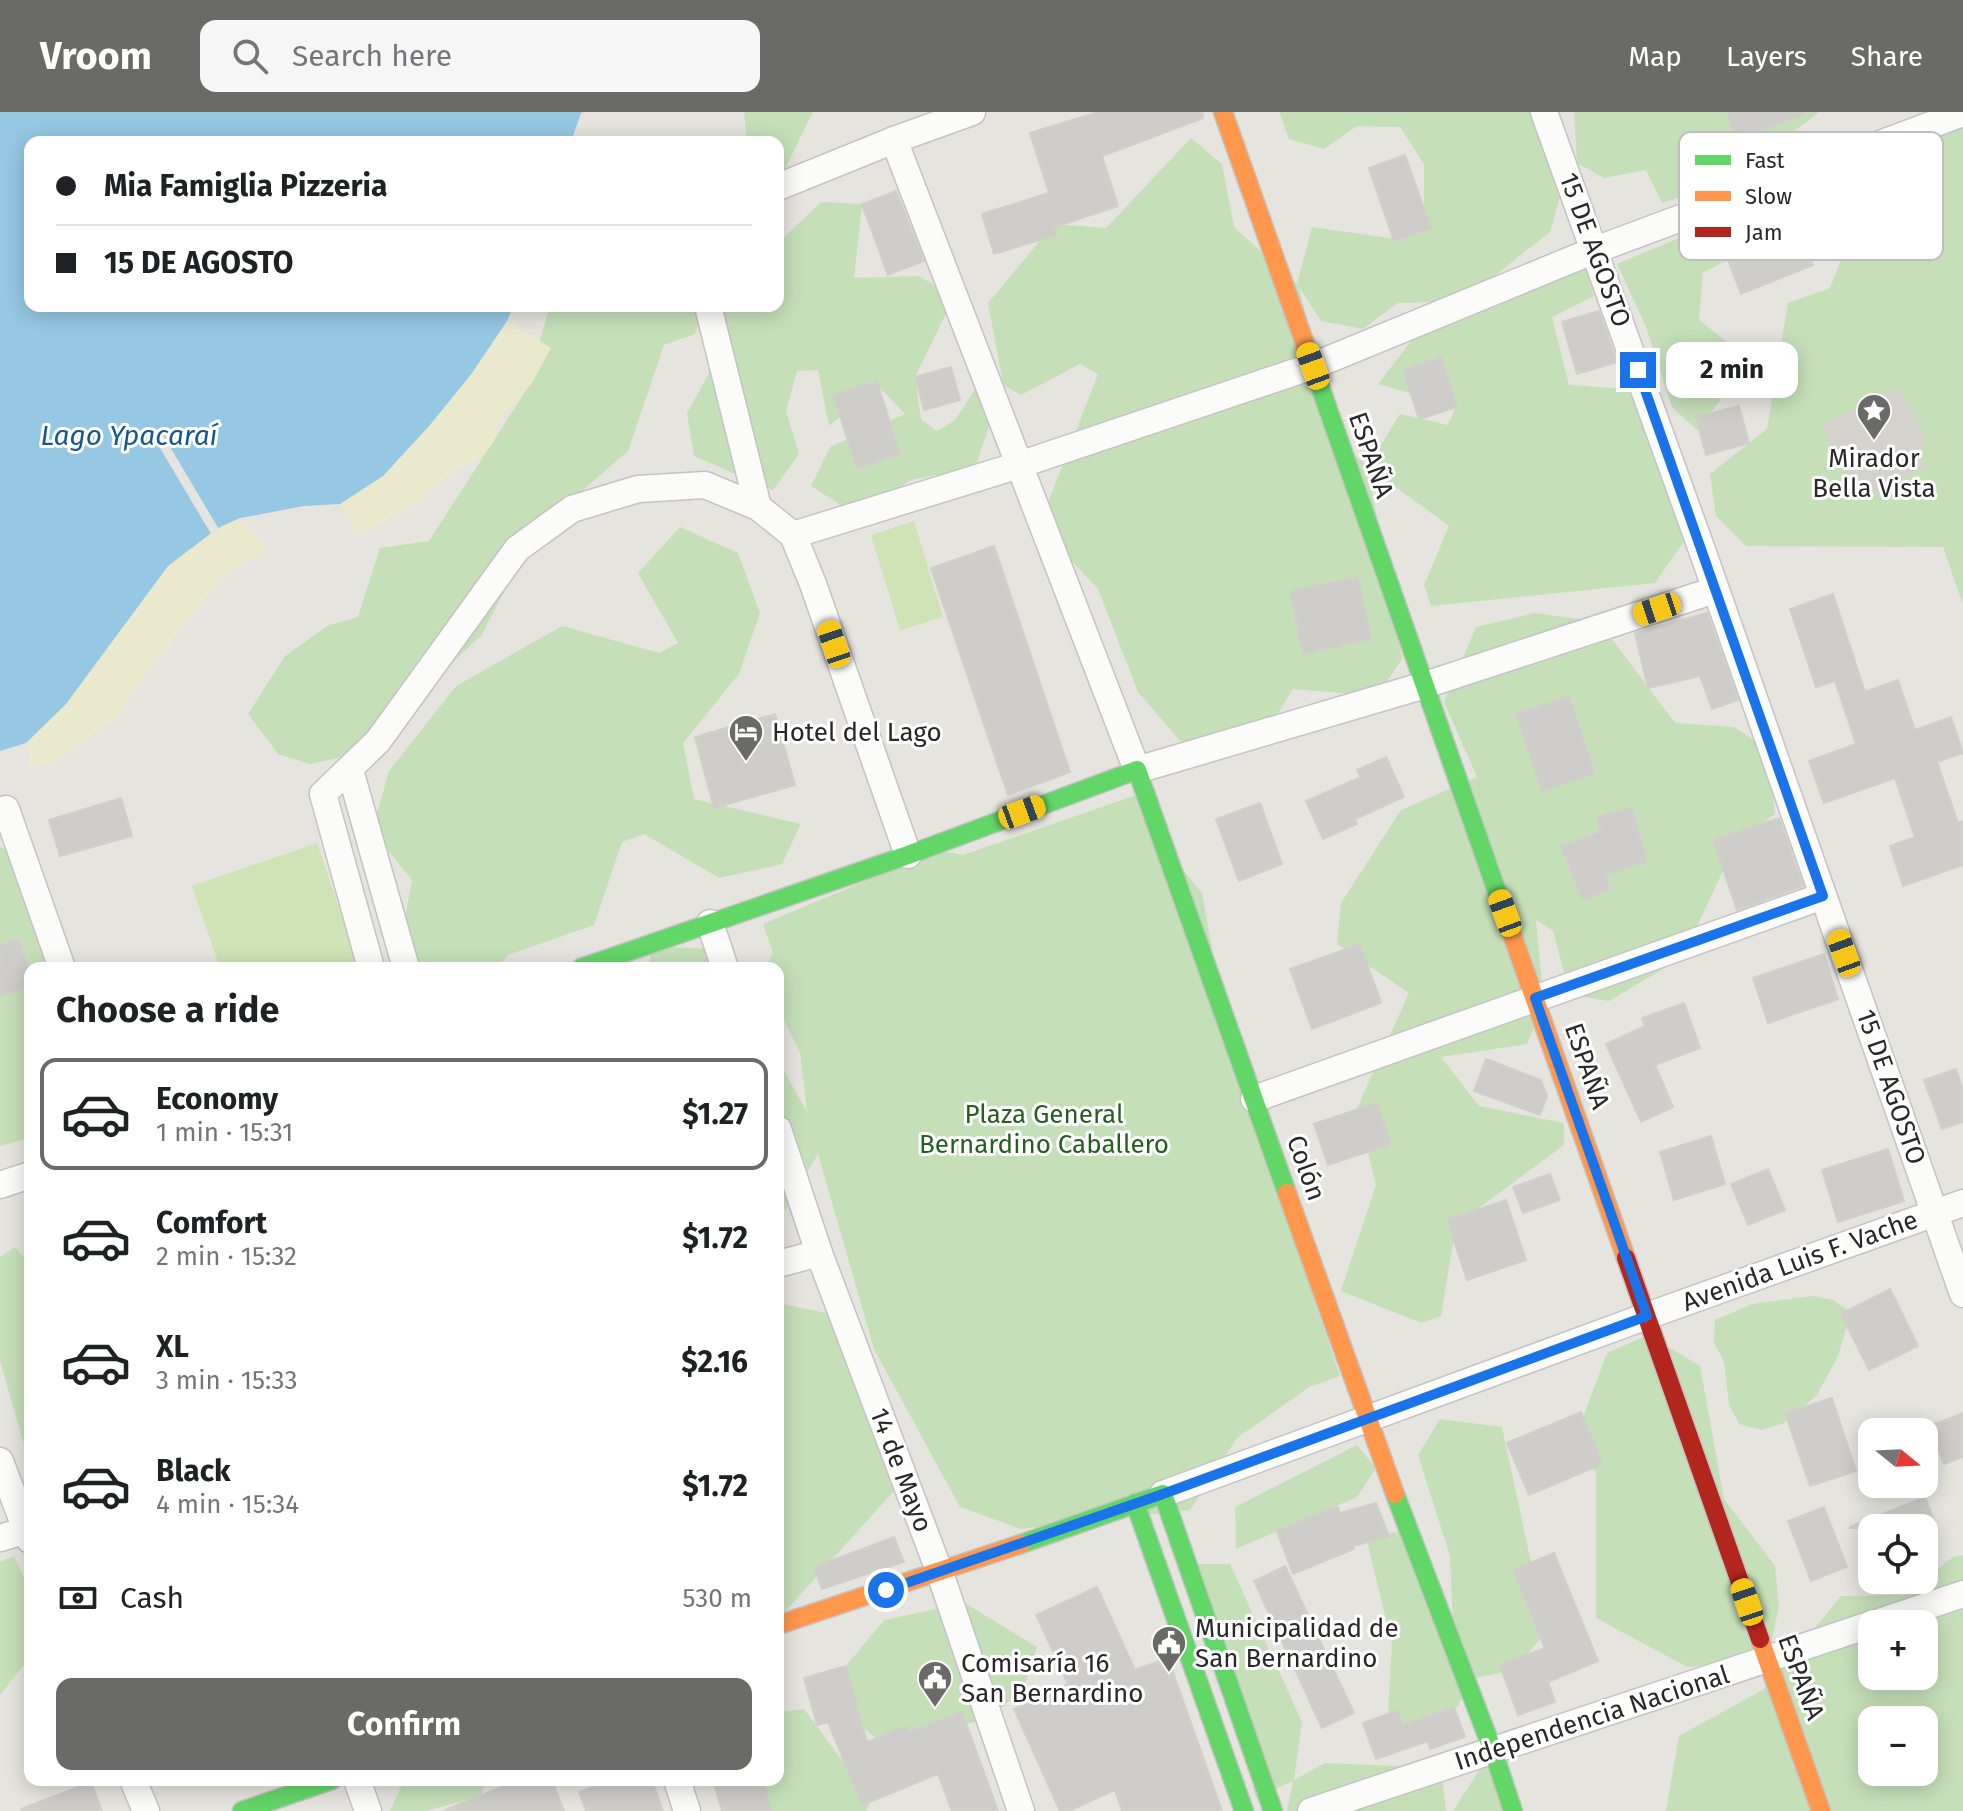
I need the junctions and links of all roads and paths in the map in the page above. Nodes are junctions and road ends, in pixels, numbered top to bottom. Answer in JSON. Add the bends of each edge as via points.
{"nodes":[{"id":1,"x":972,"y":112,"type":"edge"},
{"id":2,"x":1223,"y":112,"type":"edge"},
{"id":3,"x":1544,"y":112,"type":"edge"},
{"id":4,"x":1963,"y":113,"type":"edge"},
{"id":5,"x":1912,"y":132,"type":"edge"},
{"id":6,"x":894,"y":140,"type":"junction"},
{"id":7,"x":784,"y":185,"type":"edge"},
{"id":8,"x":1679,"y":219,"type":"edge"},
{"id":9,"x":1595,"y":250,"type":"junction"},
{"id":10,"x":709,"y":312,"type":"edge"},
{"id":11,"x":1313,"y":366,"type":"junction"},
{"id":12,"x":1019,"y":465,"type":"junction"},
{"id":13,"x":758,"y":507,"type":"junction"},
{"id":14,"x":793,"y":535,"type":"junction"},
{"id":15,"x":1715,"y":590,"type":"junction"},
{"id":16,"x":1425,"y":685,"type":"junction"},
{"id":17,"x":350,"y":770,"type":"junction"},
{"id":18,"x":1137,"y":770,"type":"junction"},
{"id":19,"x":6,"y":809,"type":"dead end"},
{"id":20,"x":908,"y":855,"type":"junction"},
{"id":21,"x":1823,"y":896,"type":"junction"},
{"id":22,"x":710,"y":923,"type":"junction"},
{"id":23,"x":60,"y":962,"type":"edge"},
{"id":24,"x":369,"y":962,"type":"edge"},
{"id":25,"x":404,"y":962,"type":"edge"},
{"id":26,"x":598,"y":962,"type":"edge"},
{"id":27,"x":723,"y":962,"type":"edge"},
{"id":28,"x":1535,"y":998,"type":"junction"},
{"id":29,"x":1254,"y":1099,"type":"junction"},
{"id":30,"x":784,"y":1147,"type":"edge"},
{"id":31,"x":24,"y":1177,"type":"edge"},
{"id":32,"x":0,"y":1185,"type":"edge"},
{"id":33,"x":1963,"y":1203,"type":"edge"},
{"id":34,"x":1935,"y":1213,"type":"junction"},
{"id":35,"x":819,"y":1253,"type":"junction"},
{"id":36,"x":784,"y":1262,"type":"edge"},
{"id":37,"x":1963,"y":1294,"type":"edge"},
{"id":38,"x":1647,"y":1316,"type":"junction"},
{"id":39,"x":1367,"y":1420,"type":"junction"},
{"id":40,"x":0,"y":1461,"type":"edge"},
{"id":41,"x":1163,"y":1494,"type":"junction"},
{"id":42,"x":1135,"y":1503,"type":"junction"},
{"id":43,"x":24,"y":1521,"type":"edge"},
{"id":44,"x":24,"y":1534,"type":"edge"},
{"id":45,"x":0,"y":1538,"type":"edge"},
{"id":46,"x":940,"y":1573,"type":"junction"},
{"id":47,"x":1963,"y":1594,"type":"edge"},
{"id":48,"x":1915,"y":1610,"type":"edge"},
{"id":49,"x":784,"y":1623,"type":"edge"},
{"id":50,"x":1858,"y":1629,"type":"edge"},
{"id":51,"x":1767,"y":1660,"type":"junction"},
{"id":52,"x":1493,"y":1751,"type":"junction"},
{"id":53,"x":136,"y":1786,"type":"edge"},
{"id":54,"x":315,"y":1786,"type":"edge"},
{"id":55,"x":359,"y":1786,"type":"edge"},
{"id":56,"x":679,"y":1786,"type":"edge"},
{"id":57,"x":146,"y":1811,"type":"edge"},
{"id":58,"x":242,"y":1811,"type":"edge"},
{"id":59,"x":368,"y":1811,"type":"edge"},
{"id":60,"x":687,"y":1811,"type":"edge"},
{"id":61,"x":1021,"y":1811,"type":"edge"},
{"id":62,"x":1244,"y":1811,"type":"edge"},
{"id":63,"x":1273,"y":1811,"type":"edge"},
{"id":64,"x":1311,"y":1811,"type":"edge"},
{"id":65,"x":1513,"y":1811,"type":"edge"},
{"id":66,"x":1821,"y":1811,"type":"edge"}],
"edges":[{"from":1,"to":6,"type":"street"},
{"from":2,"to":11,"type":"street","name":"ESPAÑA"},
{"from":3,"to":9,"type":"street","name":"15 DE AGOSTO"},
{"from":4,"to":5,"type":"street"},
{"from":6,"to":7,"type":"street"},
{"from":6,"to":12,"type":"street"},
{"from":8,"to":9,"type":"street"},
{"from":9,"to":11,"type":"street"},
{"from":9,"to":15,"type":"street","name":"15 DE AGOSTO"},
{"from":10,"to":13,"type":"street"},
{"from":11,"to":12,"type":"street"},
{"from":11,"to":16,"type":"street","name":"ESPAÑA"},
{"from":12,"to":14,"type":"street"},
{"from":12,"to":18,"type":"street"},
{"from":13,"to":14,"type":"street"},
{"from":13,"to":17,"type":"street","via":[[705,485],[638,489],[572,509],[517,549],[378,741]]},
{"from":14,"to":20,"type":"street"},
{"from":15,"to":16,"type":"street"},
{"from":15,"to":21,"type":"street","name":"15 DE AGOSTO"},
{"from":16,"to":18,"type":"street"},
{"from":16,"to":28,"type":"street","name":"ESPAÑA"},
{"from":17,"to":24,"type":"street","via":[[323,794]]},
{"from":17,"to":25,"type":"street"},
{"from":18,"to":20,"type":"street"},
{"from":18,"to":29,"type":"street","name":"Colón"},
{"from":19,"to":23,"type":"street"},
{"from":20,"to":22,"type":"street"},
{"from":21,"to":28,"type":"street"},
{"from":21,"to":34,"type":"street","name":"15 DE AGOSTO"},
{"from":22,"to":26,"type":"street"},
{"from":22,"to":27,"type":"street"},
{"from":28,"to":29,"type":"street"},
{"from":28,"to":38,"type":"street","name":"ESPAÑA"},
{"from":29,"to":39,"type":"street","name":"Colón"},
{"from":30,"to":35,"type":"street","name":"14 de Mayo"},
{"from":31,"to":32,"type":"street"},
{"from":33,"to":34,"type":"street","name":"Avenida Luis F. Vache"},
{"from":34,"to":37,"type":"street","name":"15 DE AGOSTO"},
{"from":34,"to":38,"type":"street","name":"Avenida Luis F. Vache"},
{"from":35,"to":36,"type":"street"},
{"from":35,"to":46,"type":"street","name":"14 de Mayo"},
{"from":38,"to":39,"type":"street","name":"Avenida Luis F. Vache"},
{"from":38,"to":51,"type":"street","name":"ESPAÑA"},
{"from":39,"to":41,"type":"street","name":"Avenida Luis F. Vache"},
{"from":39,"to":52,"type":"street","name":"Colón"},
{"from":40,"to":43,"type":"street"},
{"from":41,"to":42,"type":"street","name":"Avenida Luis F. Vache"},
{"from":41,"to":63,"type":"street"},
{"from":42,"to":46,"type":"street","name":"Avenida Luis F. Vache"},
{"from":42,"to":62,"type":"street"},
{"from":44,"to":45,"type":"street"},
{"from":46,"to":49,"type":"street","name":"Avenida Luis F. Vache"},
{"from":46,"to":61,"type":"street","name":"14 de Mayo"},
{"from":47,"to":48,"type":"street","name":"Independencia Nacional"},
{"from":50,"to":51,"type":"street","name":"Independencia Nacional"},
{"from":51,"to":52,"type":"street","name":"Independencia Nacional"},
{"from":51,"to":66,"type":"street","name":"ESPAÑA"},
{"from":52,"to":64,"type":"street","name":"Independencia Nacional"},
{"from":52,"to":65,"type":"street","name":"Colón"},
{"from":53,"to":57,"type":"street"},
{"from":54,"to":58,"type":"street"},
{"from":55,"to":59,"type":"street"},
{"from":56,"to":60,"type":"street"}]}
